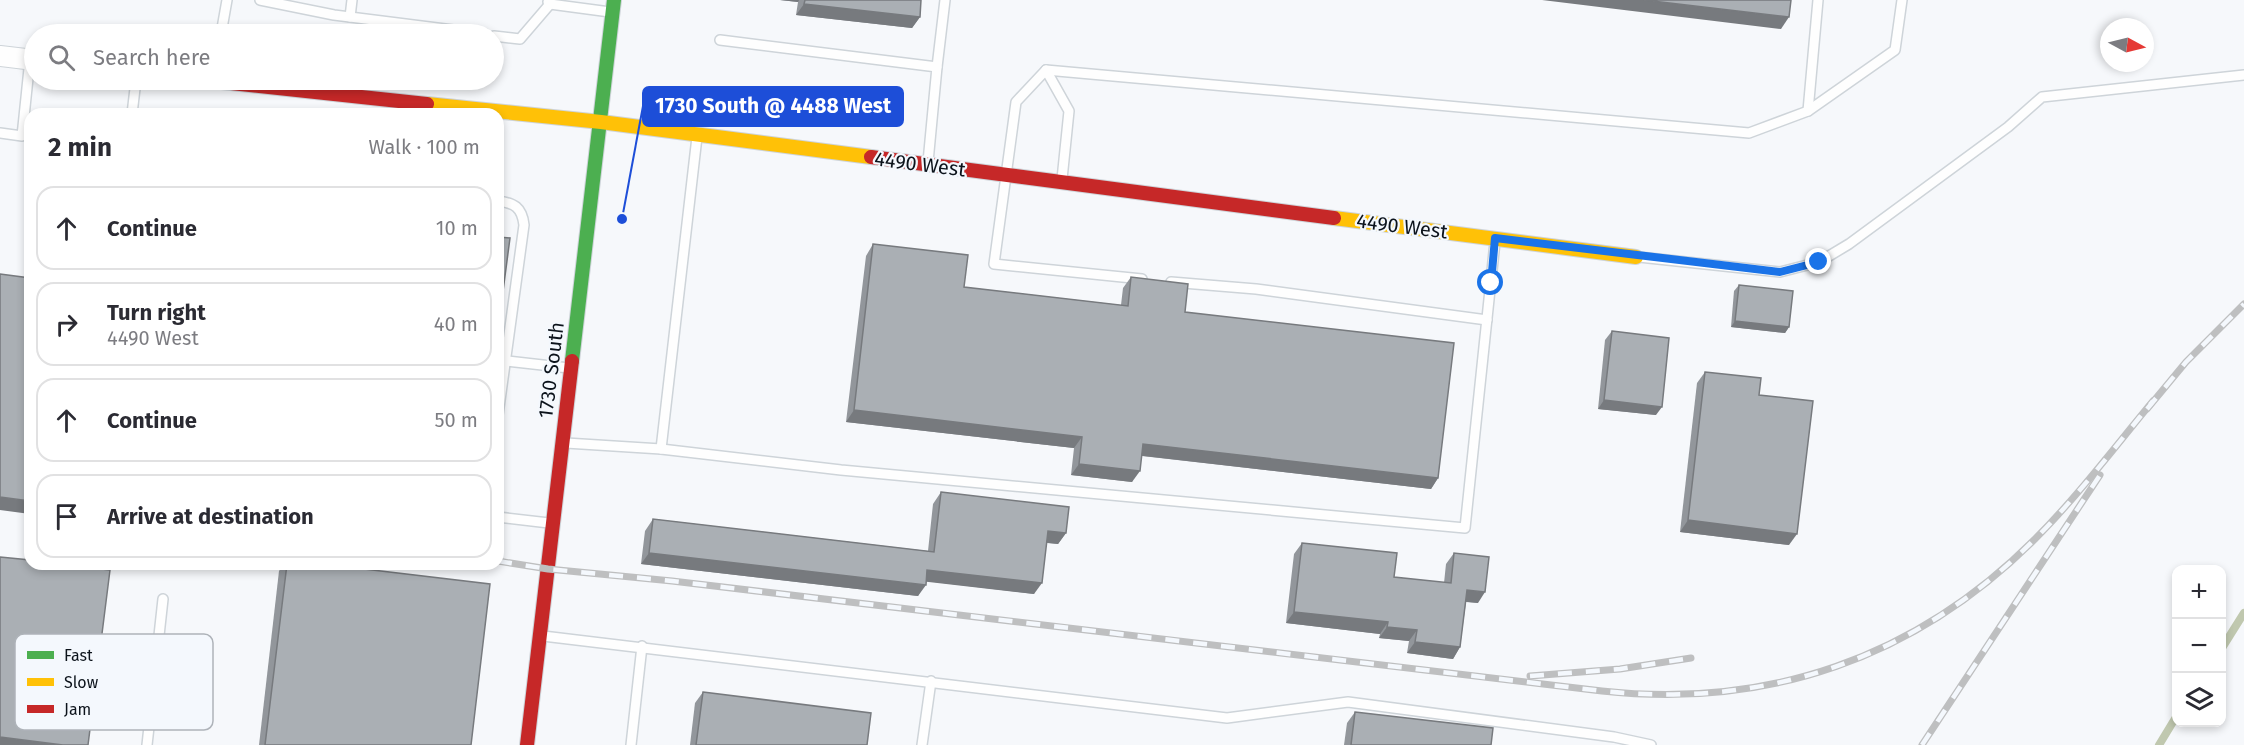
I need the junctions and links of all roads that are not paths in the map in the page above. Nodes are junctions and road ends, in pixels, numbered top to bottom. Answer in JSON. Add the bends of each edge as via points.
{"nodes":[{"id":1,"x":227,"y":0,"type":"edge"},
{"id":2,"x":260,"y":0,"type":"edge"},
{"id":3,"x":352,"y":0,"type":"edge"},
{"id":4,"x":945,"y":0,"type":"edge"},
{"id":5,"x":1818,"y":0,"type":"edge"},
{"id":6,"x":1902,"y":0,"type":"edge"},
{"id":7,"x":548,"y":2,"type":"edge"},
{"id":8,"x":614,"y":6,"type":"edge"},
{"id":9,"x":350,"y":17,"type":"junction"},
{"id":10,"x":223,"y":24,"type":"edge"},
{"id":11,"x":406,"y":24,"type":"edge"},
{"id":12,"x":504,"y":37,"type":"edge"},
{"id":13,"x":720,"y":40,"type":"dead end"},
{"id":14,"x":0,"y":56,"type":"edge"},
{"id":15,"x":24,"y":59,"type":"edge"},
{"id":16,"x":937,"y":67,"type":"junction"},
{"id":17,"x":1046,"y":70,"type":"junction"},
{"id":18,"x":2244,"y":75,"type":"edge"},
{"id":19,"x":30,"y":90,"type":"edge"},
{"id":20,"x":135,"y":90,"type":"edge"},
{"id":21,"x":305,"y":90,"type":"edge"},
{"id":22,"x":28,"y":108,"type":"edge"},
{"id":23,"x":133,"y":108,"type":"edge"},
{"id":24,"x":471,"y":108,"type":"edge"},
{"id":25,"x":1808,"y":111,"type":"junction"},
{"id":26,"x":504,"y":112,"type":"edge"},
{"id":27,"x":601,"y":122,"type":"junction"},
{"id":28,"x":0,"y":134,"type":"edge"},
{"id":29,"x":697,"y":135,"type":"junction"},
{"id":30,"x":24,"y":136,"type":"edge"},
{"id":31,"x":928,"y":165,"type":"junction"},
{"id":32,"x":1007,"y":175,"type":"junction"},
{"id":33,"x":1062,"y":182,"type":"junction"},
{"id":34,"x":504,"y":202,"type":"edge"},
{"id":35,"x":1495,"y":238,"type":"junction"},
{"id":36,"x":1636,"y":257,"type":"joint"},
{"id":37,"x":1149,"y":280,"type":"edge"},
{"id":38,"x":1161,"y":281,"type":"edge"},
{"id":39,"x":1487,"y":320,"type":"junction"},
{"id":40,"x":504,"y":342,"type":"edge"},
{"id":41,"x":504,"y":360,"type":"edge"},
{"id":42,"x":571,"y":368,"type":"junction"},
{"id":43,"x":562,"y":442,"type":"junction"},
{"id":44,"x":661,"y":449,"type":"junction"},
{"id":45,"x":504,"y":518,"type":"edge"},
{"id":46,"x":553,"y":524,"type":"junction"},
{"id":47,"x":163,"y":599,"type":"dead end"},
{"id":48,"x":159,"y":634,"type":"edge"},
{"id":49,"x":540,"y":636,"type":"junction"},
{"id":50,"x":642,"y":646,"type":"junction"},
{"id":51,"x":931,"y":681,"type":"junction"},
{"id":52,"x":149,"y":730,"type":"edge"},
{"id":53,"x":147,"y":745,"type":"edge"},
{"id":54,"x":527,"y":745,"type":"edge"},
{"id":55,"x":631,"y":745,"type":"edge"},
{"id":56,"x":922,"y":745,"type":"edge"},
{"id":57,"x":1651,"y":745,"type":"edge"}],
"edges":[{"from":1,"to":10,"type":"lane"},
{"from":2,"to":9,"type":"lane"},
{"from":3,"to":9,"type":"lane"},
{"from":4,"to":16,"type":"lane"},
{"from":5,"to":25,"type":"lane"},
{"from":6,"to":25,"type":"lane","via":[[1895,50]]},
{"from":7,"to":8,"type":"lane"},
{"from":7,"to":12,"type":"lane","via":[[520,39]]},
{"from":8,"to":27,"type":"street","name":"1730 South"},
{"from":9,"to":11,"type":"lane"},
{"from":13,"to":16,"type":"lane"},
{"from":14,"to":15,"type":"street"},
{"from":16,"to":31,"type":"lane"},
{"from":17,"to":25,"type":"lane","via":[[1749,133]]},
{"from":17,"to":32,"type":"lane","via":[[1016,102]]},
{"from":17,"to":33,"type":"lane","via":[[1069,111]]},
{"from":18,"to":36,"type":"lane","via":[[2042,97],[2008,127],[1819,262],[1780,272]]},
{"from":19,"to":22,"type":"lane"},
{"from":20,"to":23,"type":"lane"},
{"from":21,"to":24,"type":"street","name":"4490 West"},
{"from":26,"to":27,"type":"street","name":"4490 West"},
{"from":27,"to":29,"type":"street","name":"4490 West"},
{"from":27,"to":42,"type":"street","name":"1730 South"},
{"from":28,"to":30,"type":"lane"},
{"from":29,"to":31,"type":"street","name":"4490 West"},
{"from":29,"to":44,"type":"lane"},
{"from":31,"to":32,"type":"street","name":"4490 West"},
{"from":32,"to":33,"type":"street","name":"4490 West"},
{"from":32,"to":37,"type":"lane","via":[[994,264]]},
{"from":33,"to":35,"type":"street","name":"4490 West"},
{"from":34,"to":40,"type":"lane","via":[[516,205],[524,225]]},
{"from":35,"to":36,"type":"street","name":"4490 West"},
{"from":35,"to":39,"type":"lane"},
{"from":38,"to":39,"type":"lane","via":[[1256,289]]},
{"from":39,"to":44,"type":"lane","via":[[1465,528],[841,470]]},
{"from":41,"to":42,"type":"lane"},
{"from":42,"to":43,"type":"street","name":"1730 South"},
{"from":43,"to":44,"type":"lane"},
{"from":43,"to":46,"type":"street","name":"1730 South"},
{"from":45,"to":46,"type":"lane"},
{"from":46,"to":49,"type":"street","name":"1730 South"},
{"from":47,"to":48,"type":"lane"},
{"from":49,"to":50,"type":"lane"},
{"from":49,"to":54,"type":"street","name":"1730 South"},
{"from":50,"to":51,"type":"lane"},
{"from":50,"to":55,"type":"lane"},
{"from":51,"to":56,"type":"lane"},
{"from":51,"to":57,"type":"lane","via":[[1227,717],[1348,702]]},
{"from":52,"to":53,"type":"lane"}]}
